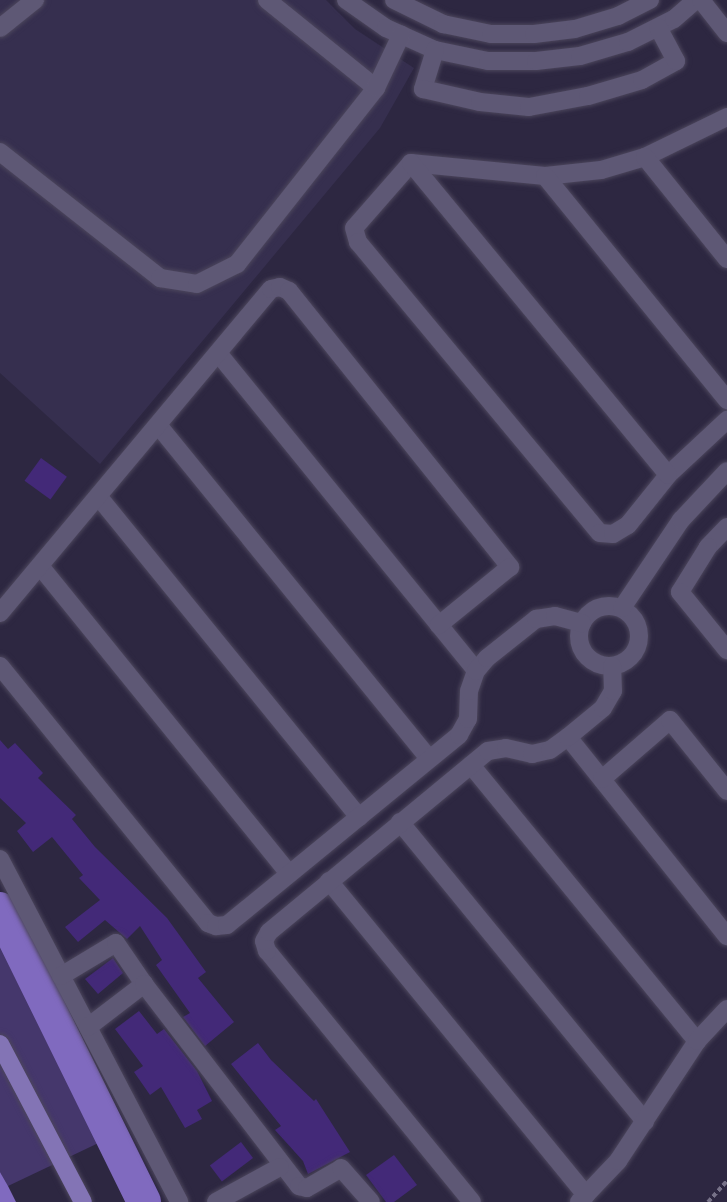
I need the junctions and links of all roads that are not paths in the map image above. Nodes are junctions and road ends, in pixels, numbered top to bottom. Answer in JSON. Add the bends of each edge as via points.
{"nodes":[{"id":1,"x":35,"y":0,"type":"edge"},
{"id":2,"x":267,"y":0,"type":"edge"},
{"id":3,"x":346,"y":0,"type":"edge"},
{"id":4,"x":394,"y":0,"type":"edge"},
{"id":5,"x":650,"y":0,"type":"edge"},
{"id":6,"x":698,"y":0,"type":"edge"},
{"id":7,"x":658,"y":27,"type":"junction"},
{"id":8,"x":0,"y":28,"type":"edge"},
{"id":9,"x":727,"y":33,"type":"edge"},
{"id":10,"x":401,"y":35,"type":"junction"},
{"id":11,"x":435,"y":50,"type":"junction"},
{"id":12,"x":376,"y":88,"type":"junction"},
{"id":13,"x":727,"y":117,"type":"edge"},
{"id":14,"x":0,"y":152,"type":"edge"},
{"id":15,"x":645,"y":157,"type":"junction"},
{"id":16,"x":411,"y":163,"type":"junction"},
{"id":17,"x":545,"y":176,"type":"junction"},
{"id":18,"x":727,"y":259,"type":"edge"},
{"id":19,"x":218,"y":353,"type":"junction"},
{"id":20,"x":727,"y":400,"type":"edge"},
{"id":21,"x":727,"y":420,"type":"edge"},
{"id":22,"x":158,"y":425,"type":"junction"},
{"id":23,"x":727,"y":471,"type":"edge"},
{"id":24,"x":668,"y":475,"type":"junction"},
{"id":25,"x":98,"y":496,"type":"junction"},
{"id":26,"x":727,"y":527,"type":"edge"},
{"id":27,"x":40,"y":566,"type":"junction"},
{"id":28,"x":622,"y":608,"type":"junction"},
{"id":29,"x":0,"y":613,"type":"edge"},
{"id":30,"x":582,"y":623,"type":"junction"},
{"id":31,"x":439,"y":625,"type":"junction"},
{"id":32,"x":727,"y":650,"type":"edge"},
{"id":33,"x":0,"y":666,"type":"edge"},
{"id":34,"x":612,"y":666,"type":"junction"},
{"id":35,"x":476,"y":671,"type":"junction"},
{"id":36,"x":568,"y":737,"type":"junction"},
{"id":37,"x":429,"y":759,"type":"junction"},
{"id":38,"x":471,"y":765,"type":"junction"},
{"id":39,"x":602,"y":779,"type":"junction"},
{"id":40,"x":727,"y":791,"type":"edge"},
{"id":41,"x":359,"y":817,"type":"junction"},
{"id":42,"x":400,"y":822,"type":"junction"},
{"id":43,"x":0,"y":859,"type":"edge"},
{"id":44,"x":290,"y":874,"type":"junction"},
{"id":45,"x":329,"y":881,"type":"junction"},
{"id":46,"x":727,"y":936,"type":"edge"},
{"id":47,"x":61,"y":976,"type":"junction"},
{"id":48,"x":144,"y":984,"type":"junction"},
{"id":49,"x":727,"y":1009,"type":"edge"},
{"id":50,"x":88,"y":1027,"type":"junction"},
{"id":51,"x":697,"y":1041,"type":"junction"},
{"id":52,"x":0,"y":1044,"type":"edge"},
{"id":53,"x":645,"y":1121,"type":"junction"},
{"id":54,"x":280,"y":1167,"type":"junction"},
{"id":55,"x":582,"y":1199,"type":"edge"},
{"id":56,"x":83,"y":1202,"type":"edge"},
{"id":57,"x":179,"y":1202,"type":"edge"},
{"id":58,"x":216,"y":1202,"type":"edge"},
{"id":59,"x":371,"y":1202,"type":"edge"},
{"id":60,"x":472,"y":1202,"type":"edge"}],
"edges":[{"from":1,"to":8,"type":"street"},
{"from":2,"to":12,"type":"street"},
{"from":3,"to":10,"type":"street"},
{"from":4,"to":5,"type":"street","via":[[443,24],[491,34],[575,29],[618,16]]},
{"from":6,"to":7,"type":"street"},
{"from":6,"to":9,"type":"street"},
{"from":7,"to":11,"type":"street","via":[[628,42],[580,56],[536,61],[488,61]]},
{"from":7,"to":11,"type":"street","via":[[676,61],[642,80],[529,107],[480,102],[423,89]]},
{"from":10,"to":11,"type":"street"},
{"from":10,"to":12,"type":"street"},
{"from":12,"to":14,"type":"street","via":[[237,264],[197,284],[160,278]]},
{"from":13,"to":15,"type":"street"},
{"from":15,"to":17,"type":"street","via":[[601,170]]},
{"from":15,"to":18,"type":"street"},
{"from":16,"to":17,"type":"street"},
{"from":16,"to":24,"type":"street"},
{"from":16,"to":24,"type":"street","via":[[354,228],[357,242],[600,533],[613,534],[628,525]]},
{"from":17,"to":20,"type":"street"},
{"from":19,"to":22,"type":"street"},
{"from":19,"to":31,"type":"street"},
{"from":19,"to":31,"type":"street","via":[[271,289],[289,291],[510,567]]},
{"from":21,"to":24,"type":"street"},
{"from":22,"to":25,"type":"street"},
{"from":22,"to":37,"type":"street"},
{"from":23,"to":28,"type":"street","via":[[681,520]]},
{"from":25,"to":27,"type":"street"},
{"from":25,"to":41,"type":"street"},
{"from":26,"to":32,"type":"street","via":[[708,547],[680,592]]},
{"from":27,"to":29,"type":"street"},
{"from":27,"to":44,"type":"street"},
{"from":28,"to":30,"type":"street","via":[[607,606],[592,611]]},
{"from":28,"to":34,"type":"street","via":[[634,618],[638,641],[627,660]]},
{"from":30,"to":34,"type":"street","via":[[579,638],[584,653],[597,663]]},
{"from":30,"to":35,"type":"street","via":[[555,616],[536,619]]},
{"from":31,"to":35,"type":"street"},
{"from":33,"to":44,"type":"street","via":[[208,923],[227,926]]},
{"from":34,"to":36,"type":"street","via":[[613,691],[603,708]]},
{"from":35,"to":37,"type":"street","via":[[469,691],[468,718],[459,735]]},
{"from":36,"to":38,"type":"street","via":[[550,750],[488,751]]},
{"from":36,"to":39,"type":"street"},
{"from":37,"to":41,"type":"street"},
{"from":38,"to":42,"type":"street"},
{"from":38,"to":51,"type":"street"},
{"from":39,"to":40,"type":"street","via":[[670,720]]},
{"from":39,"to":46,"type":"street"},
{"from":41,"to":44,"type":"street"},
{"from":42,"to":45,"type":"street"},
{"from":42,"to":53,"type":"street"},
{"from":43,"to":47,"type":"street"},
{"from":45,"to":55,"type":"street"},
{"from":45,"to":60,"type":"street","via":[[269,932],[264,941],[267,951]]},
{"from":47,"to":48,"type":"street","via":[[116,943]]},
{"from":47,"to":50,"type":"street"},
{"from":48,"to":50,"type":"street"},
{"from":48,"to":54,"type":"street","via":[[232,1096]]},
{"from":49,"to":51,"type":"street"},
{"from":50,"to":57,"type":"street"},
{"from":51,"to":53,"type":"street"},
{"from":52,"to":56,"type":"main road"},
{"from":53,"to":55,"type":"street","via":[[618,1161]]},
{"from":54,"to":58,"type":"street"},
{"from":54,"to":59,"type":"street","via":[[304,1188],[341,1168]]}]}
